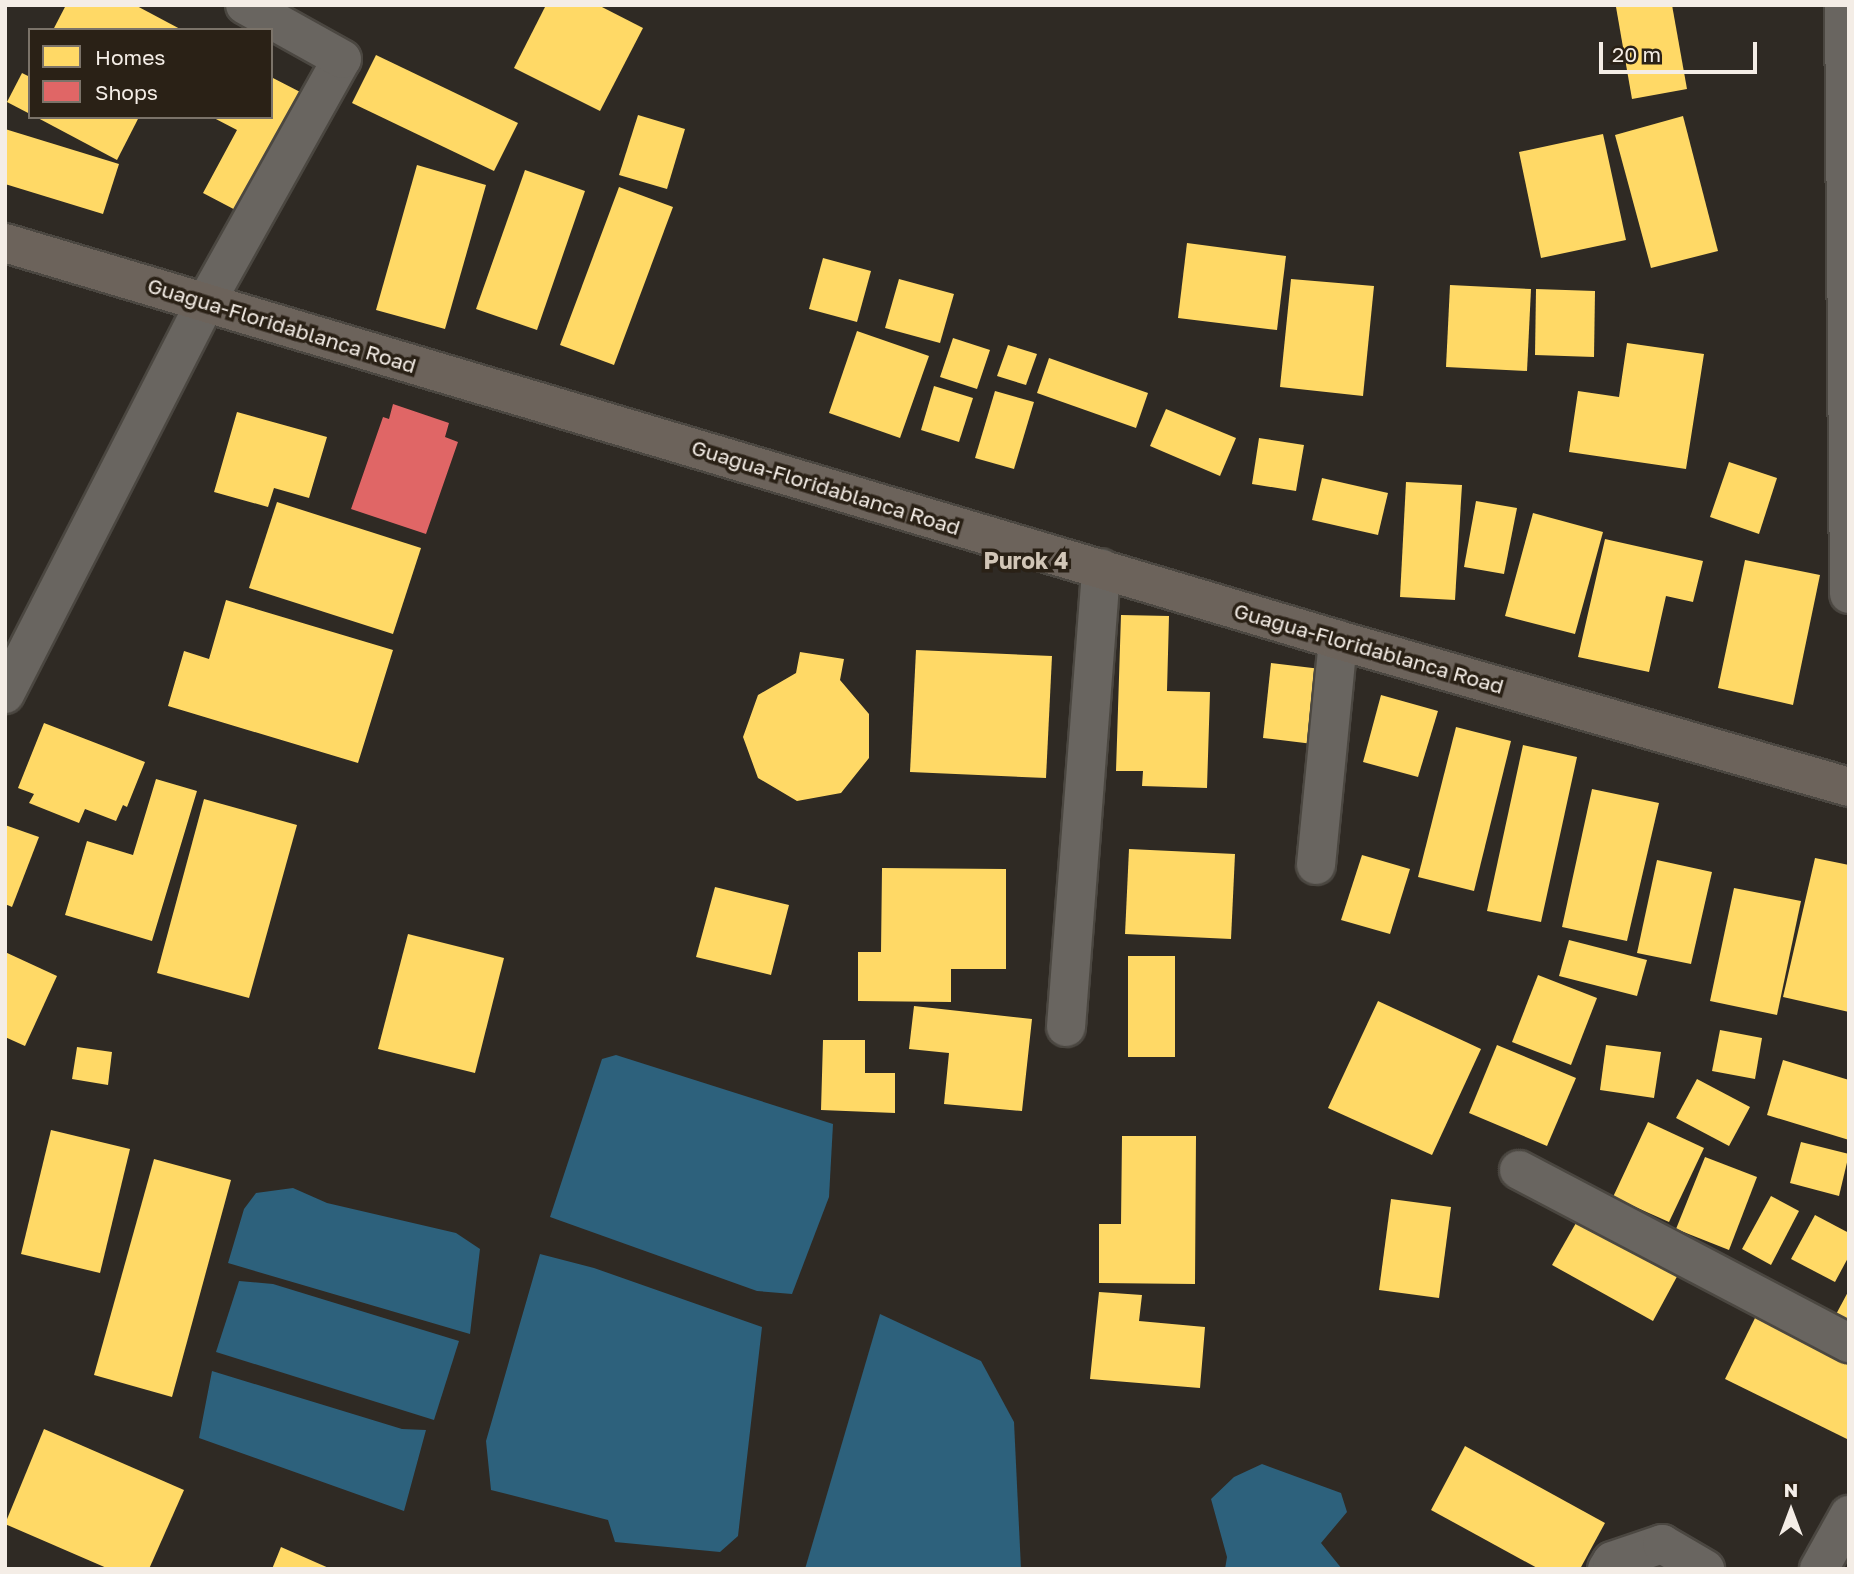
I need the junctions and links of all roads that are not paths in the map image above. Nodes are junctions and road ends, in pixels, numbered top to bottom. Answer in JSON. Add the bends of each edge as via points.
{"nodes":[{"id":1,"x":245,"y":5,"type":"edge"},
{"id":2,"x":1844,"y":5,"type":"edge"},
{"id":3,"x":5,"y":243,"type":"edge"},
{"id":4,"x":206,"y":302,"type":"junction"},
{"id":5,"x":1101,"y":568,"type":"junction"},
{"id":6,"x":1849,"y":594,"type":"edge"},
{"id":7,"x":1338,"y":640,"type":"junction"},
{"id":8,"x":5,"y":694,"type":"edge"},
{"id":9,"x":1849,"y":787,"type":"edge"},
{"id":10,"x":1316,"y":865,"type":"dead end"},
{"id":11,"x":1066,"y":1027,"type":"dead end"},
{"id":12,"x":1519,"y":1170,"type":"dead end"},
{"id":13,"x":1849,"y":1343,"type":"edge"},
{"id":14,"x":1849,"y":1515,"type":"edge"},
{"id":15,"x":1607,"y":1569,"type":"edge"},
{"id":16,"x":1705,"y":1569,"type":"edge"},
{"id":17,"x":1819,"y":1569,"type":"edge"}],
"edges":[{"from":1,"to":4,"type":"street","via":[[342,59]]},
{"from":2,"to":6,"type":"street"},
{"from":3,"to":4,"type":"main road","name":"Guagua-Floridablanca Road"},
{"from":4,"to":5,"type":"main road","name":"Guagua-Floridablanca Road"},
{"from":4,"to":8,"type":"street"},
{"from":5,"to":7,"type":"main road","name":"Guagua-Floridablanca Road"},
{"from":5,"to":11,"type":"street"},
{"from":7,"to":9,"type":"main road","name":"Guagua-Floridablanca Road"},
{"from":7,"to":10,"type":"street"},
{"from":12,"to":13,"type":"street"},
{"from":14,"to":17,"type":"street"},
{"from":15,"to":16,"type":"street","via":[[1612,1561],[1662,1544]]}]}
